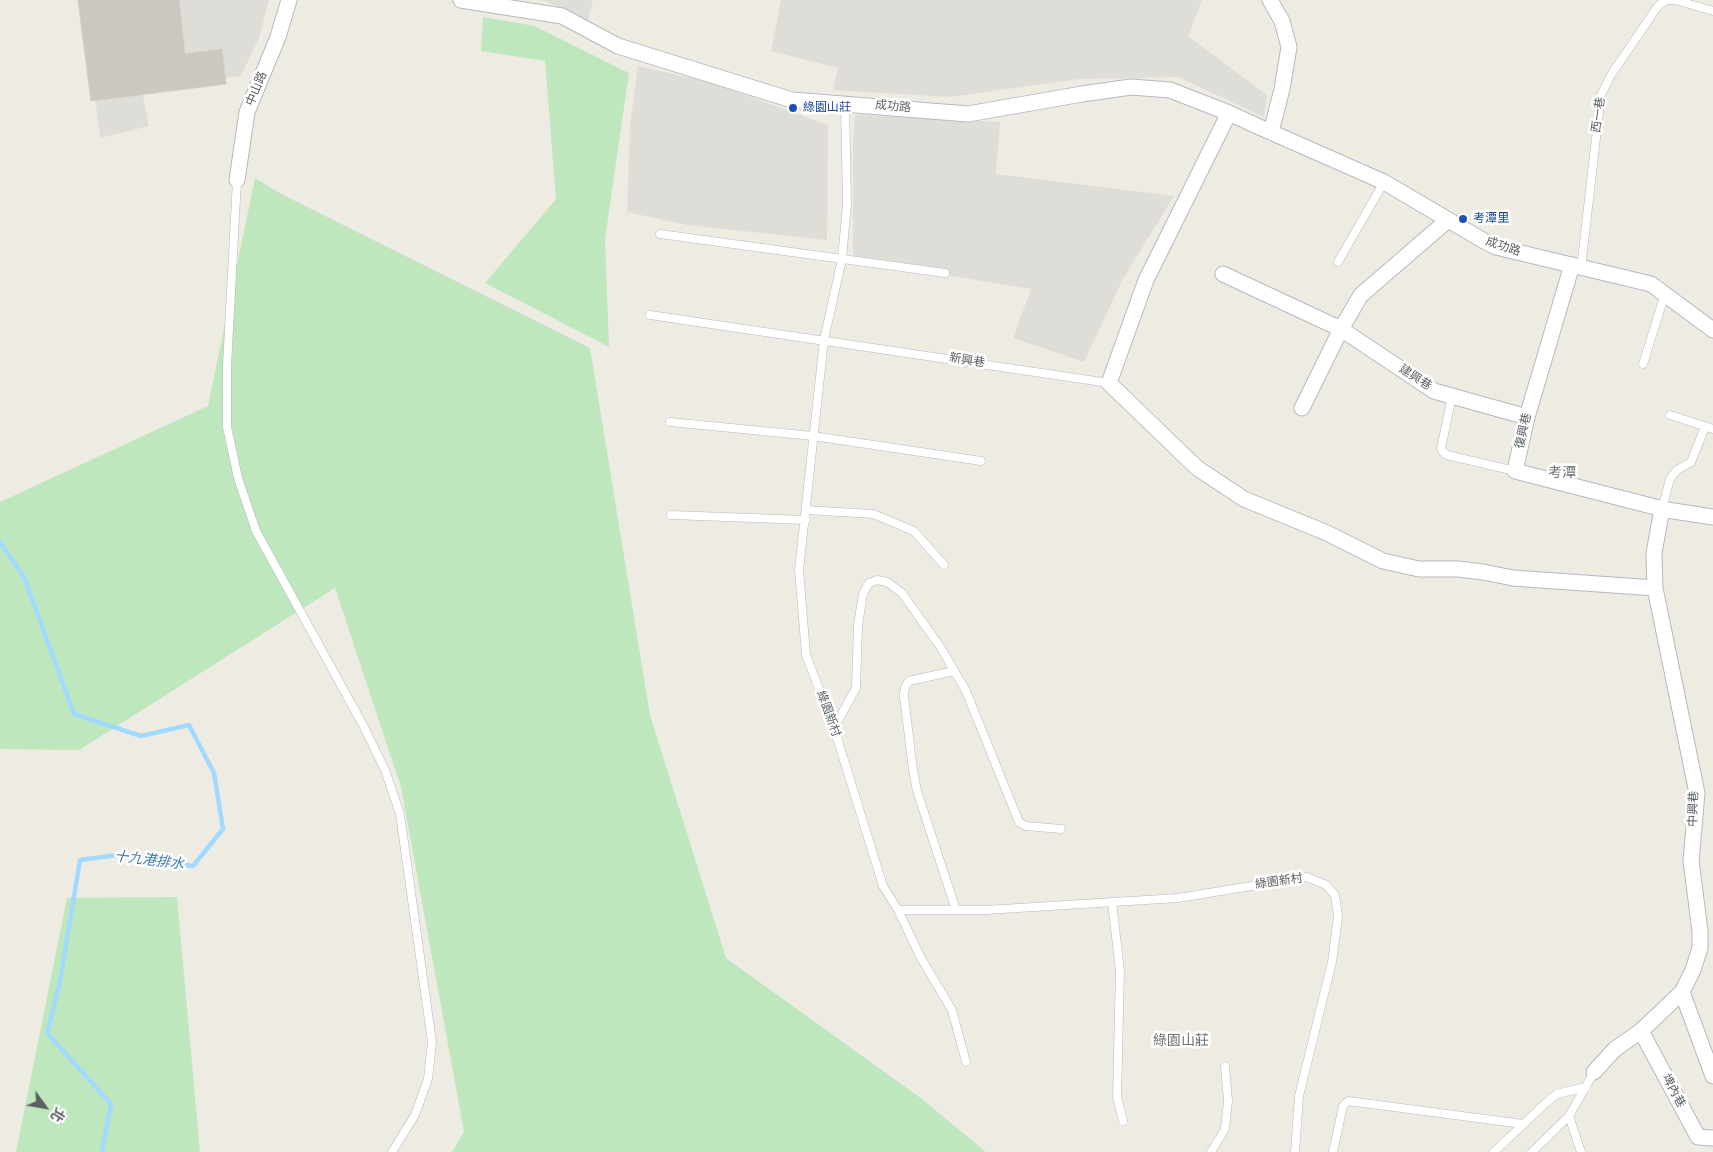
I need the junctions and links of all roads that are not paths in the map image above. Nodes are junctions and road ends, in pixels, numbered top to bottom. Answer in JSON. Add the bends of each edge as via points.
{"nodes":[{"id":1,"x":289,"y":0,"type":"edge"},
{"id":2,"x":461,"y":0,"type":"edge"},
{"id":3,"x":1270,"y":0,"type":"edge"},
{"id":4,"x":1713,"y":11,"type":"edge"},
{"id":5,"x":845,"y":103,"type":"junction"},
{"id":6,"x":1229,"y":112,"type":"junction"},
{"id":7,"x":1271,"y":132,"type":"junction"},
{"id":8,"x":237,"y":180,"type":"joint"},
{"id":9,"x":1384,"y":182,"type":"junction"},
{"id":10,"x":1448,"y":220,"type":"junction"},
{"id":11,"x":660,"y":234,"type":"dead end"},
{"id":12,"x":842,"y":259,"type":"junction"},
{"id":13,"x":1338,"y":262,"type":"dead end"},
{"id":14,"x":1576,"y":266,"type":"junction"},
{"id":15,"x":946,"y":273,"type":"dead end"},
{"id":16,"x":1223,"y":274,"type":"dead end"},
{"id":17,"x":1665,"y":294,"type":"junction"},
{"id":18,"x":650,"y":315,"type":"dead end"},
{"id":19,"x":1341,"y":329,"type":"junction"},
{"id":20,"x":1713,"y":330,"type":"edge"},
{"id":21,"x":824,"y":340,"type":"junction"},
{"id":22,"x":1643,"y":364,"type":"dead end"},
{"id":23,"x":1109,"y":383,"type":"junction"},
{"id":24,"x":1452,"y":396,"type":"junction"},
{"id":25,"x":1302,"y":408,"type":"dead end"},
{"id":26,"x":1670,"y":415,"type":"dead end"},
{"id":27,"x":1527,"y":417,"type":"junction"},
{"id":28,"x":670,"y":422,"type":"dead end"},
{"id":29,"x":1709,"y":428,"type":"edge"},
{"id":30,"x":814,"y":436,"type":"junction"},
{"id":31,"x":981,"y":461,"type":"dead end"},
{"id":32,"x":1515,"y":471,"type":"junction"},
{"id":33,"x":1662,"y":508,"type":"junction"},
{"id":34,"x":806,"y":510,"type":"junction"},
{"id":35,"x":671,"y":515,"type":"dead end"},
{"id":36,"x":1713,"y":517,"type":"edge"},
{"id":37,"x":806,"y":520,"type":"junction"},
{"id":38,"x":944,"y":565,"type":"dead end"},
{"id":39,"x":1654,"y":588,"type":"junction"},
{"id":40,"x":954,"y":671,"type":"junction"},
{"id":41,"x":834,"y":728,"type":"junction"},
{"id":42,"x":1061,"y":829,"type":"dead end"},
{"id":43,"x":1112,"y":902,"type":"junction"},
{"id":44,"x":898,"y":910,"type":"junction"},
{"id":45,"x":956,"y":910,"type":"junction"},
{"id":46,"x":1682,"y":992,"type":"junction"},
{"id":47,"x":1641,"y":1031,"type":"junction"},
{"id":48,"x":966,"y":1062,"type":"dead end"},
{"id":49,"x":1225,"y":1066,"type":"dead end"},
{"id":50,"x":1594,"y":1072,"type":"joint"},
{"id":51,"x":1713,"y":1076,"type":"edge"},
{"id":52,"x":1586,"y":1087,"type":"junction"},
{"id":53,"x":1569,"y":1116,"type":"junction"},
{"id":54,"x":1123,"y":1121,"type":"dead end"},
{"id":55,"x":1523,"y":1124,"type":"junction"},
{"id":56,"x":1713,"y":1138,"type":"edge"},
{"id":57,"x":392,"y":1152,"type":"edge"},
{"id":58,"x":1211,"y":1152,"type":"edge"},
{"id":59,"x":1295,"y":1152,"type":"edge"},
{"id":60,"x":1333,"y":1152,"type":"edge"},
{"id":61,"x":1494,"y":1152,"type":"edge"},
{"id":62,"x":1532,"y":1152,"type":"edge"},
{"id":63,"x":1581,"y":1152,"type":"edge"}],
"edges":[{"from":1,"to":8,"type":"street","name":"中山路","via":[[278,37],[247,112]]},
{"from":2,"to":5,"type":"street","name":"成功路","via":[[562,16],[618,46],[792,100]]},
{"from":3,"to":7,"type":"street","via":[[1282,21],[1289,47]]},
{"from":4,"to":14,"type":"lane","name":"西一巷","via":[[1666,0],[1658,6],[1611,75],[1601,95]]},
{"from":5,"to":6,"type":"street","name":"成功路","via":[[968,114],[1131,87],[1170,90]]},
{"from":5,"to":12,"type":"lane","via":[[847,204]]},
{"from":6,"to":7,"type":"street","name":"成功路"},
{"from":6,"to":23,"type":"street","via":[[1146,280]]},
{"from":7,"to":9,"type":"street","name":"成功路"},
{"from":8,"to":57,"type":"lane","via":[[227,428],[238,478],[256,531],[363,725],[385,770],[400,814],[432,1042],[428,1079],[415,1115]]},
{"from":9,"to":10,"type":"street","name":"成功路"},
{"from":9,"to":13,"type":"lane"},
{"from":10,"to":14,"type":"street","name":"成功路","via":[[1496,247]]},
{"from":10,"to":19,"type":"street","via":[[1361,295]]},
{"from":11,"to":12,"type":"lane"},
{"from":12,"to":15,"type":"lane"},
{"from":12,"to":21,"type":"lane"},
{"from":14,"to":17,"type":"street","name":"成功路","via":[[1651,284]]},
{"from":14,"to":27,"type":"street","name":"復興巷"},
{"from":16,"to":19,"type":"street","name":"建興巷"},
{"from":17,"to":20,"type":"street","name":"成功路"},
{"from":17,"to":22,"type":"lane"},
{"from":18,"to":21,"type":"lane","name":"新興巷"},
{"from":19,"to":24,"type":"street","name":"建興巷","via":[[1427,387]]},
{"from":19,"to":25,"type":"street"},
{"from":21,"to":23,"type":"lane","name":"新興巷"},
{"from":21,"to":30,"type":"lane"},
{"from":23,"to":39,"type":"street","via":[[1197,468],[1236,494],[1383,561],[1419,569]]},
{"from":24,"to":27,"type":"street","name":"建興巷"},
{"from":24,"to":32,"type":"lane","via":[[1443,452]]},
{"from":26,"to":29,"type":"lane"},
{"from":27,"to":32,"type":"street","name":"復興巷"},
{"from":28,"to":30,"type":"lane"},
{"from":29,"to":33,"type":"lane","via":[[1691,462],[1670,478]]},
{"from":30,"to":31,"type":"lane"},
{"from":30,"to":34,"type":"lane","name":"綠園新村"},
{"from":32,"to":33,"type":"street"},
{"from":33,"to":36,"type":"street"},
{"from":33,"to":39,"type":"street","name":"中興巷","via":[[1654,552]]},
{"from":34,"to":37,"type":"lane","name":"綠園新村"},
{"from":34,"to":38,"type":"lane","via":[[873,514],[914,531]]},
{"from":35,"to":37,"type":"lane"},
{"from":37,"to":41,"type":"lane","name":"綠園新村","via":[[799,570],[806,655]]},
{"from":39,"to":46,"type":"street","name":"中興巷","via":[[1697,793],[1692,861],[1700,948]]},
{"from":40,"to":41,"type":"lane","via":[[902,593],[887,582],[869,583],[862,594],[858,624],[856,688]]},
{"from":40,"to":42,"type":"lane","via":[[966,691],[1020,822],[1026,826]]},
{"from":40,"to":45,"type":"lane","via":[[909,681],[904,696],[917,791]]},
{"from":41,"to":44,"type":"lane","name":"綠園新村","via":[[883,886]]},
{"from":43,"to":45,"type":"lane","name":"綠園新村"},
{"from":43,"to":54,"type":"lane","via":[[1120,971],[1117,1097]]},
{"from":43,"to":59,"type":"lane","name":"綠園新村","via":[[1178,898],[1307,878],[1326,885],[1335,895],[1338,918],[1332,962],[1299,1096]]},
{"from":44,"to":45,"type":"lane","name":"綠園新村"},
{"from":44,"to":48,"type":"lane","name":"綠園新村","via":[[921,958],[952,1010]]},
{"from":46,"to":47,"type":"street","name":"中興巷"},
{"from":46,"to":51,"type":"street"},
{"from":47,"to":50,"type":"street","name":"中興巷","via":[[1615,1049]]},
{"from":47,"to":56,"type":"street","name":"埤內巷","via":[[1698,1137]]},
{"from":49,"to":58,"type":"lane","via":[[1228,1101],[1225,1129]]},
{"from":50,"to":52,"type":"lane"},
{"from":52,"to":53,"type":"lane"},
{"from":52,"to":55,"type":"lane","via":[[1557,1094]]},
{"from":53,"to":62,"type":"lane"},
{"from":53,"to":63,"type":"lane"},
{"from":55,"to":60,"type":"lane","via":[[1348,1101]]},
{"from":55,"to":61,"type":"lane"}]}
